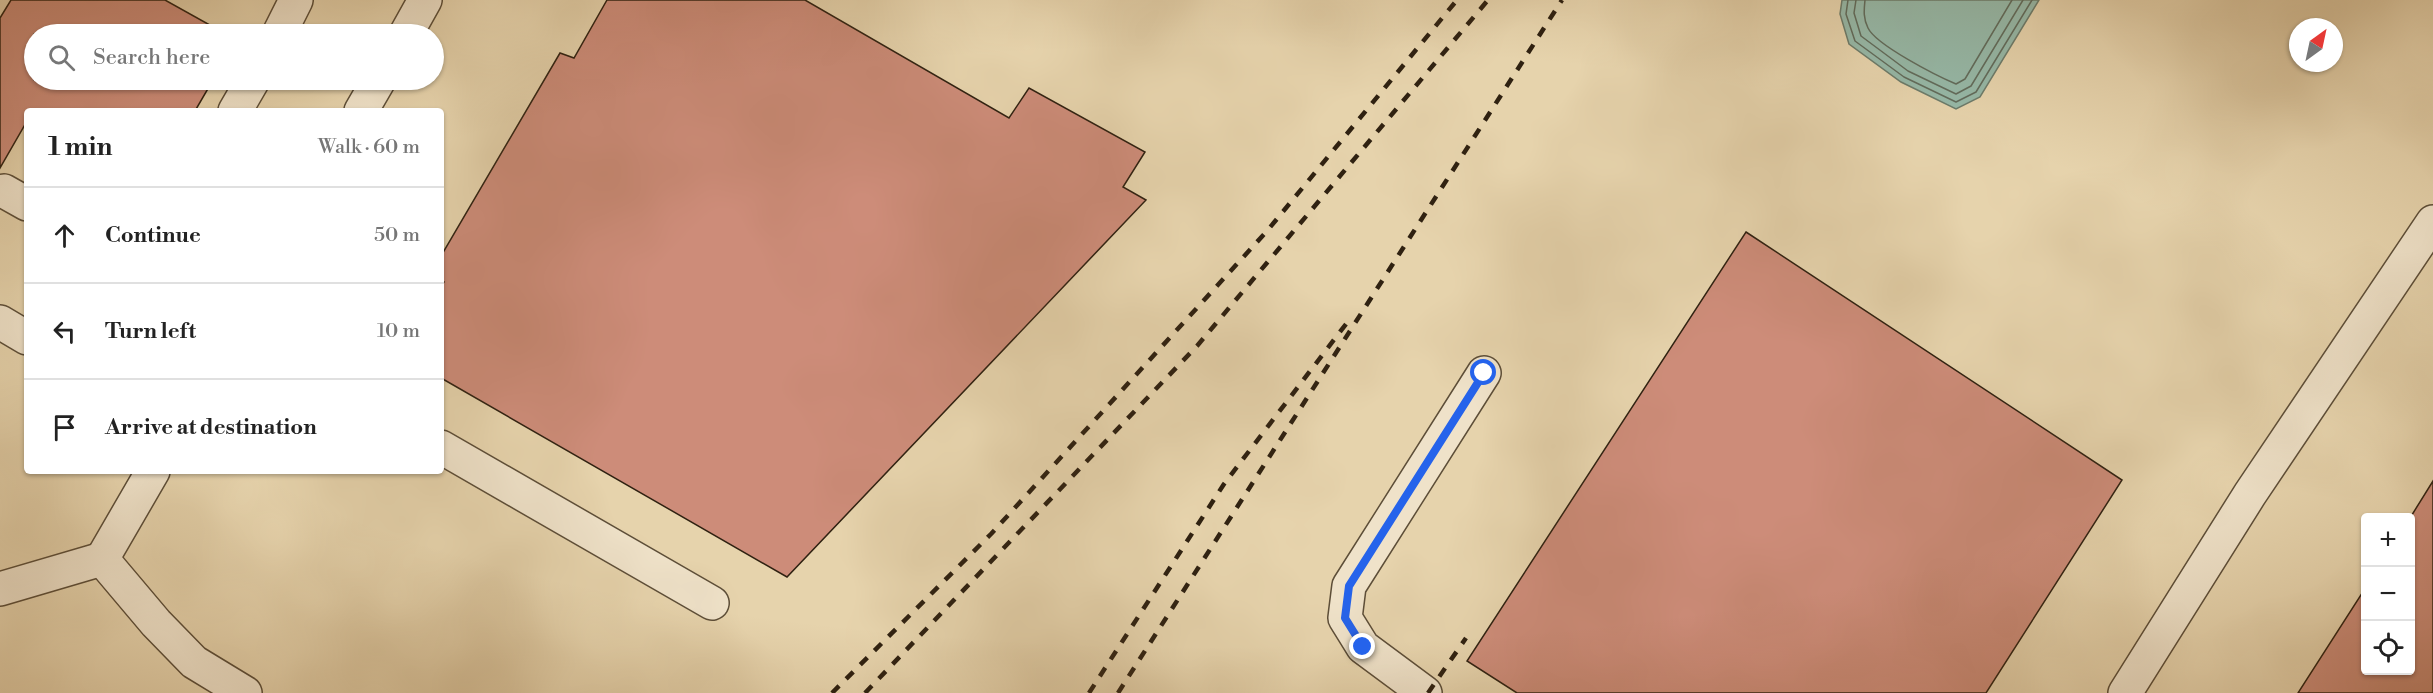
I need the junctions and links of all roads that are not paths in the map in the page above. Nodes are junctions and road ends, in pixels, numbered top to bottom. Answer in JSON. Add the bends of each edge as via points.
{"nodes":[{"id":1,"x":296,"y":0,"type":"edge"},
{"id":2,"x":425,"y":0,"type":"edge"},
{"id":3,"x":284,"y":24,"type":"edge"},
{"id":4,"x":411,"y":24,"type":"edge"},
{"id":5,"x":247,"y":90,"type":"edge"},
{"id":6,"x":374,"y":90,"type":"edge"},
{"id":7,"x":237,"y":108,"type":"edge"},
{"id":8,"x":363,"y":108,"type":"edge"},
{"id":9,"x":2433,"y":222,"type":"edge"},
{"id":10,"x":0,"y":322,"type":"edge"},
{"id":11,"x":24,"y":336,"type":"edge"},
{"id":12,"x":1484,"y":373,"type":"dead end"},
{"id":13,"x":444,"y":449,"type":"edge"},
{"id":14,"x":151,"y":474,"type":"edge"},
{"id":15,"x":102,"y":558,"type":"junction"},
{"id":16,"x":0,"y":589,"type":"edge"},
{"id":17,"x":712,"y":603,"type":"dead end"},
{"id":18,"x":245,"y":693,"type":"edge"},
{"id":19,"x":1425,"y":693,"type":"edge"},
{"id":20,"x":2125,"y":693,"type":"edge"}],
"edges":[{"from":1,"to":3,"type":"street"},
{"from":2,"to":4,"type":"street"},
{"from":5,"to":7,"type":"street"},
{"from":6,"to":8,"type":"street"},
{"from":9,"to":20,"type":"street","via":[[2250,494]]},
{"from":10,"to":11,"type":"street"},
{"from":12,"to":19,"type":"street","via":[[1349,586],[1345,618],[1363,647]]},
{"from":13,"to":17,"type":"street"},
{"from":14,"to":15,"type":"street"},
{"from":15,"to":16,"type":"street"},
{"from":15,"to":18,"type":"street","via":[[194,662]]}]}
